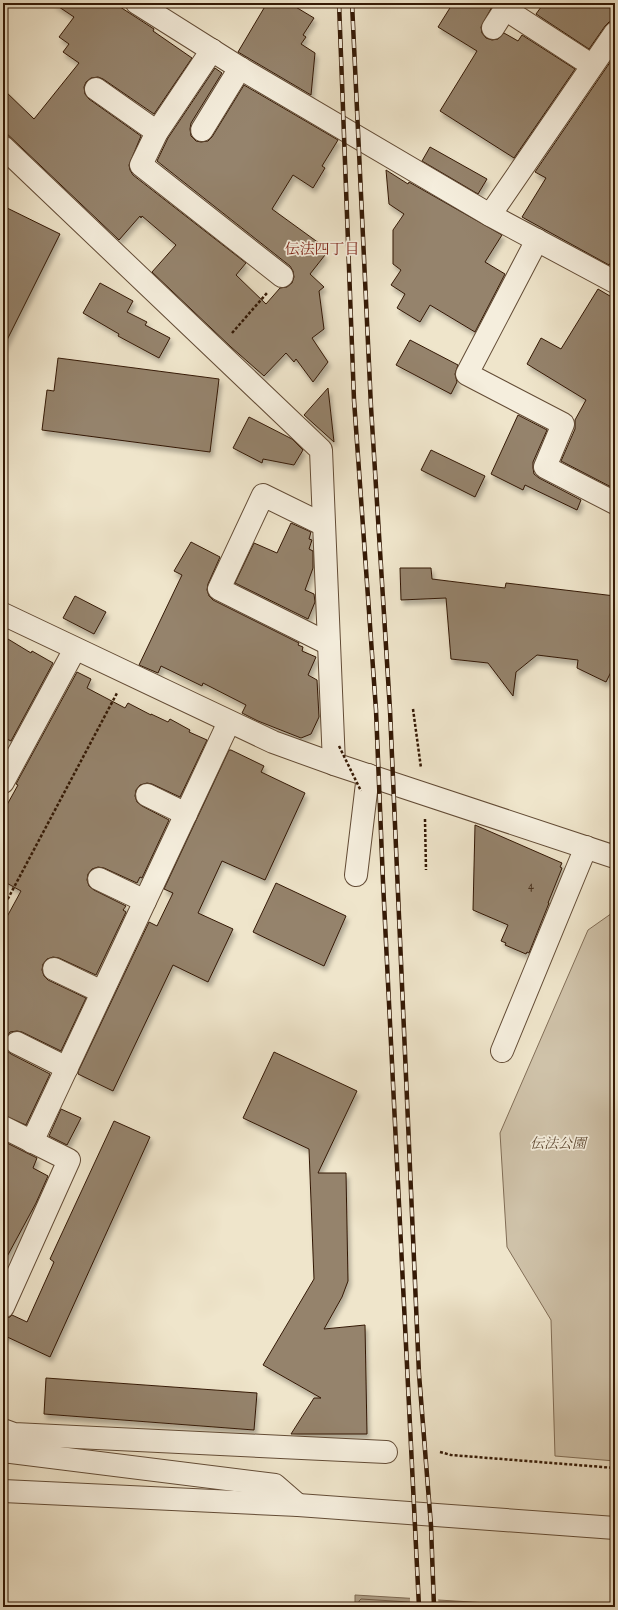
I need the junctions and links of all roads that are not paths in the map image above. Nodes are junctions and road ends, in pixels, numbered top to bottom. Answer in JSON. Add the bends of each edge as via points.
{"nodes":[{"id":1,"x":138,"y":3,"type":"edge"},
{"id":2,"x":507,"y":6,"type":"edge"},
{"id":3,"x":493,"y":28,"type":"dead end"},
{"id":4,"x":615,"y":34,"type":"edge"},
{"id":5,"x":212,"y":50,"type":"junction"},
{"id":6,"x":582,"y":59,"type":"dead end"},
{"id":7,"x":240,"y":68,"type":"junction"},
{"id":8,"x":96,"y":89,"type":"dead end"},
{"id":9,"x":202,"y":130,"type":"dead end"},
{"id":10,"x":157,"y":132,"type":"junction"},
{"id":11,"x":3,"y":147,"type":"edge"},
{"id":12,"x":490,"y":215,"type":"junction"},
{"id":13,"x":537,"y":240,"type":"junction"},
{"id":14,"x":282,"y":276,"type":"road end"},
{"id":15,"x":614,"y":280,"type":"edge"},
{"id":16,"x":615,"y":503,"type":"edge"},
{"id":17,"x":324,"y":525,"type":"junction"},
{"id":18,"x":3,"y":614,"type":"edge"},
{"id":19,"x":329,"y":644,"type":"junction"},
{"id":20,"x":75,"y":649,"type":"junction"},
{"id":21,"x":229,"y":722,"type":"junction"},
{"id":22,"x":336,"y":755,"type":"junction"},
{"id":23,"x":3,"y":782,"type":"edge"},
{"id":24,"x":364,"y":783,"type":"junction"},
{"id":25,"x":147,"y":795,"type":"dead end"},
{"id":26,"x":186,"y":814,"type":"junction"},
{"id":27,"x":586,"y":847,"type":"junction"},
{"id":28,"x":615,"y":857,"type":"edge"},
{"id":29,"x":356,"y":875,"type":"dead end"},
{"id":30,"x":99,"y":879,"type":"dead end"},
{"id":31,"x":145,"y":901,"type":"junction"},
{"id":32,"x":54,"y":969,"type":"dead end"},
{"id":33,"x":102,"y":992,"type":"junction"},
{"id":34,"x":16,"y":1043,"type":"dead end"},
{"id":35,"x":502,"y":1051,"type":"dead end"},
{"id":36,"x":67,"y":1068,"type":"junction"},
{"id":37,"x":3,"y":1128,"type":"edge"},
{"id":38,"x":32,"y":1142,"type":"junction"},
{"id":39,"x":3,"y":1307,"type":"edge"},
{"id":40,"x":3,"y":1430,"type":"edge"},
{"id":41,"x":4,"y":1451,"type":"edge"},
{"id":42,"x":386,"y":1452,"type":"dead end"},
{"id":43,"x":3,"y":1490,"type":"edge"},
{"id":44,"x":298,"y":1505,"type":"junction"},
{"id":45,"x":615,"y":1528,"type":"edge"}],
"edges":[{"from":1,"to":5,"type":"street"},
{"from":2,"to":3,"type":"street"},
{"from":2,"to":6,"type":"street"},
{"from":4,"to":12,"type":"street"},
{"from":5,"to":7,"type":"street"},
{"from":5,"to":10,"type":"street"},
{"from":7,"to":9,"type":"street"},
{"from":7,"to":12,"type":"street"},
{"from":8,"to":10,"type":"street"},
{"from":10,"to":14,"type":"street","via":[[141,165]]},
{"from":11,"to":17,"type":"street","via":[[321,450]]},
{"from":12,"to":13,"type":"street"},
{"from":13,"to":15,"type":"street"},
{"from":13,"to":16,"type":"street","via":[[467,374],[563,424],[545,467]]},
{"from":17,"to":19,"type":"street"},
{"from":17,"to":19,"type":"street","via":[[263,495],[219,589]]},
{"from":18,"to":20,"type":"street"},
{"from":19,"to":22,"type":"street"},
{"from":20,"to":21,"type":"street"},
{"from":20,"to":23,"type":"street"},
{"from":21,"to":22,"type":"street","via":[[273,742]]},
{"from":21,"to":26,"type":"street"},
{"from":22,"to":24,"type":"street"},
{"from":24,"to":27,"type":"street"},
{"from":24,"to":29,"type":"street"},
{"from":25,"to":26,"type":"street"},
{"from":26,"to":31,"type":"street"},
{"from":27,"to":28,"type":"street"},
{"from":27,"to":35,"type":"street"},
{"from":30,"to":31,"type":"street"},
{"from":31,"to":33,"type":"street"},
{"from":32,"to":33,"type":"street"},
{"from":33,"to":36,"type":"street"},
{"from":34,"to":36,"type":"street"},
{"from":36,"to":38,"type":"street"},
{"from":37,"to":38,"type":"street"},
{"from":38,"to":39,"type":"street","via":[[69,1160]]},
{"from":40,"to":42,"type":"street","via":[[14,1434]]},
{"from":41,"to":44,"type":"street","via":[[275,1485]]},
{"from":43,"to":44,"type":"street"},
{"from":44,"to":45,"type":"street"}]}
